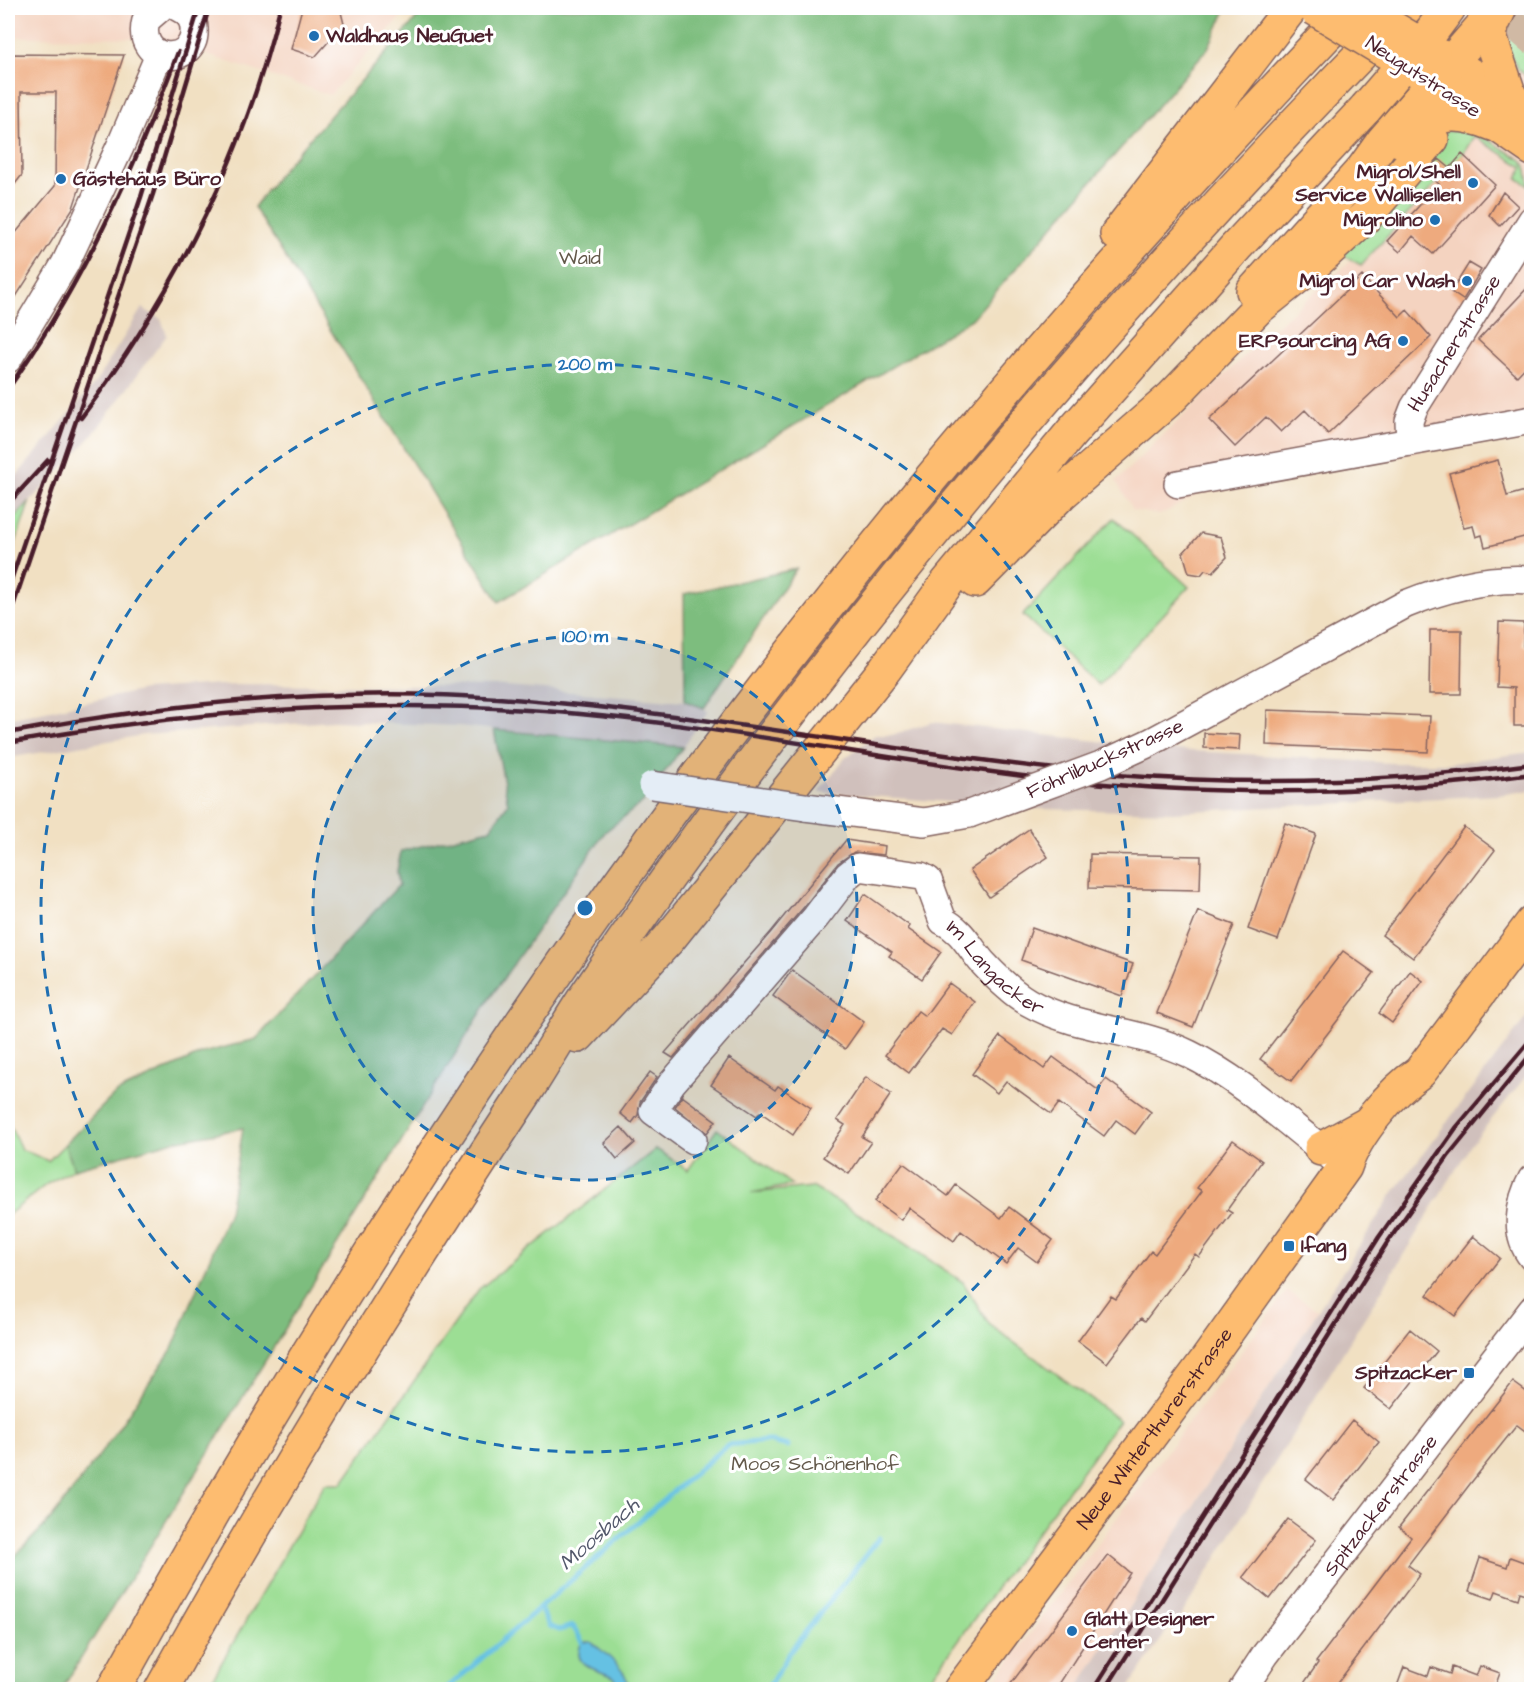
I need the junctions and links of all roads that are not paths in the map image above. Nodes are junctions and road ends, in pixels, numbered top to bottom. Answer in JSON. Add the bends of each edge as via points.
{"nodes":[{"id":1,"x":160,"y":8,"type":"edge"},
{"id":2,"x":179,"y":8,"type":"edge"},
{"id":3,"x":1291,"y":8,"type":"edge"},
{"id":4,"x":1314,"y":8,"type":"edge"},
{"id":5,"x":1352,"y":8,"type":"edge"},
{"id":6,"x":1359,"y":8,"type":"edge"},
{"id":7,"x":1406,"y":8,"type":"edge"},
{"id":8,"x":1449,"y":8,"type":"edge"},
{"id":9,"x":1499,"y":8,"type":"edge"},
{"id":10,"x":159,"y":55,"type":"junction"},
{"id":11,"x":1433,"y":67,"type":"junction"},
{"id":12,"x":1512,"y":112,"type":"edge"},
{"id":13,"x":1431,"y":139,"type":"dead end"},
{"id":14,"x":1532,"y":149,"type":"edge"},
{"id":15,"x":1363,"y":169,"type":"junction"},
{"id":16,"x":1532,"y":220,"type":"edge"},
{"id":17,"x":8,"y":359,"type":"edge"},
{"id":18,"x":1025,"y":366,"type":"junction"},
{"id":19,"x":1532,"y":420,"type":"edge"},
{"id":20,"x":1125,"y":437,"type":"junction"},
{"id":21,"x":1410,"y":442,"type":"junction"},
{"id":22,"x":1178,"y":483,"type":"dead end"},
{"id":23,"x":1532,"y":580,"type":"edge"},
{"id":24,"x":885,"y":669,"type":"junction"},
{"id":25,"x":652,"y":785,"type":"dead end"},
{"id":26,"x":1532,"y":923,"type":"edge"},
{"id":27,"x":1420,"y":1072,"type":"junction"},
{"id":28,"x":526,"y":1092,"type":"junction"},
{"id":29,"x":693,"y":1140,"type":"dead end"},
{"id":30,"x":1333,"y":1158,"type":"junction"},
{"id":31,"x":1532,"y":1179,"type":"edge"},
{"id":32,"x":1532,"y":1257,"type":"edge"},
{"id":33,"x":1528,"y":1322,"type":"edge"},
{"id":34,"x":113,"y":1689,"type":"edge"},
{"id":35,"x":162,"y":1689,"type":"edge"},
{"id":36,"x":960,"y":1689,"type":"edge"},
{"id":37,"x":1242,"y":1689,"type":"edge"}],
"edges":[{"from":1,"to":10,"type":"street","via":[[151,14],[144,27],[147,44]]},
{"from":2,"to":10,"type":"street","via":[[191,18],[193,41],[183,53]]},
{"from":3,"to":18,"type":"main road","via":[[1140,202]]},
{"from":4,"to":11,"type":"main road","name":"Neugutstrasse","bridge":true},
{"from":5,"to":18,"type":"main road"},
{"from":6,"to":11,"type":"main road","name":"Neugutstrasse","bridge":true},
{"from":7,"to":28,"type":"main road","via":[[1186,238],[905,568],[696,842],[583,1000]]},
{"from":8,"to":24,"type":"main road","bridge":true,"via":[[1390,81],[1154,337],[947,583]]},
{"from":9,"to":11,"type":"main road"},
{"from":9,"to":12,"type":"main road","via":[[1490,37]]},
{"from":10,"to":17,"type":"street","via":[[65,264]]},
{"from":11,"to":12,"type":"main road","name":"Neugutstrasse"},
{"from":11,"to":15,"type":"main road"},
{"from":12,"to":14,"type":"main road","name":"Neugutstrasse"},
{"from":12,"to":15,"type":"main road","via":[[1445,114],[1401,137]]},
{"from":13,"to":20,"type":"main road","via":[[1364,218],[1257,309],[1172,397]]},
{"from":15,"to":20,"type":"main road","via":[[1165,385]]},
{"from":16,"to":21,"type":"street","name":"Husacherstrasse","via":[[1414,408],[1409,421]]},
{"from":18,"to":34,"type":"main road","via":[[784,663],[566,959],[443,1141],[315,1342]]},
{"from":19,"to":21,"type":"street","name":"Husacherstrasse"},
{"from":20,"to":24,"type":"main road","via":[[1021,532],[923,636]]},
{"from":21,"to":22,"type":"street","name":"Husacherstrasse"},
{"from":23,"to":25,"type":"street","name":"Föhrlibuckstrasse","bridge":true,"via":[[1490,581],[1438,590],[1149,743],[969,814],[924,822]]},
{"from":24,"to":28,"type":"main road","via":[[668,940]]},
{"from":26,"to":27,"type":"main road","name":"Neue Winterthurerstrasse"},
{"from":27,"to":30,"type":"main road","name":"Neue Winterthurerstrasse","via":[[1399,1087],[1350,1152]]},
{"from":27,"to":30,"type":"main road","name":"Neue Winterthurerstrasse","via":[[1412,1097],[1363,1163]]},
{"from":28,"to":35,"type":"main road","via":[[322,1410]]},
{"from":29,"to":30,"type":"street","name":"Im Langacker","via":[[653,1111],[672,1083],[858,867],[928,880],[943,921],[956,927],[983,963],[1025,1000],[1050,1014],[1147,1038],[1189,1054]]},
{"from":30,"to":36,"type":"main road","name":"Neue Winterthurerstrasse","via":[[1206,1360]]},
{"from":31,"to":32,"type":"street","via":[[1520,1211],[1525,1247]]},
{"from":33,"to":37,"type":"street","name":"Spitzackerstrasse"}]}
